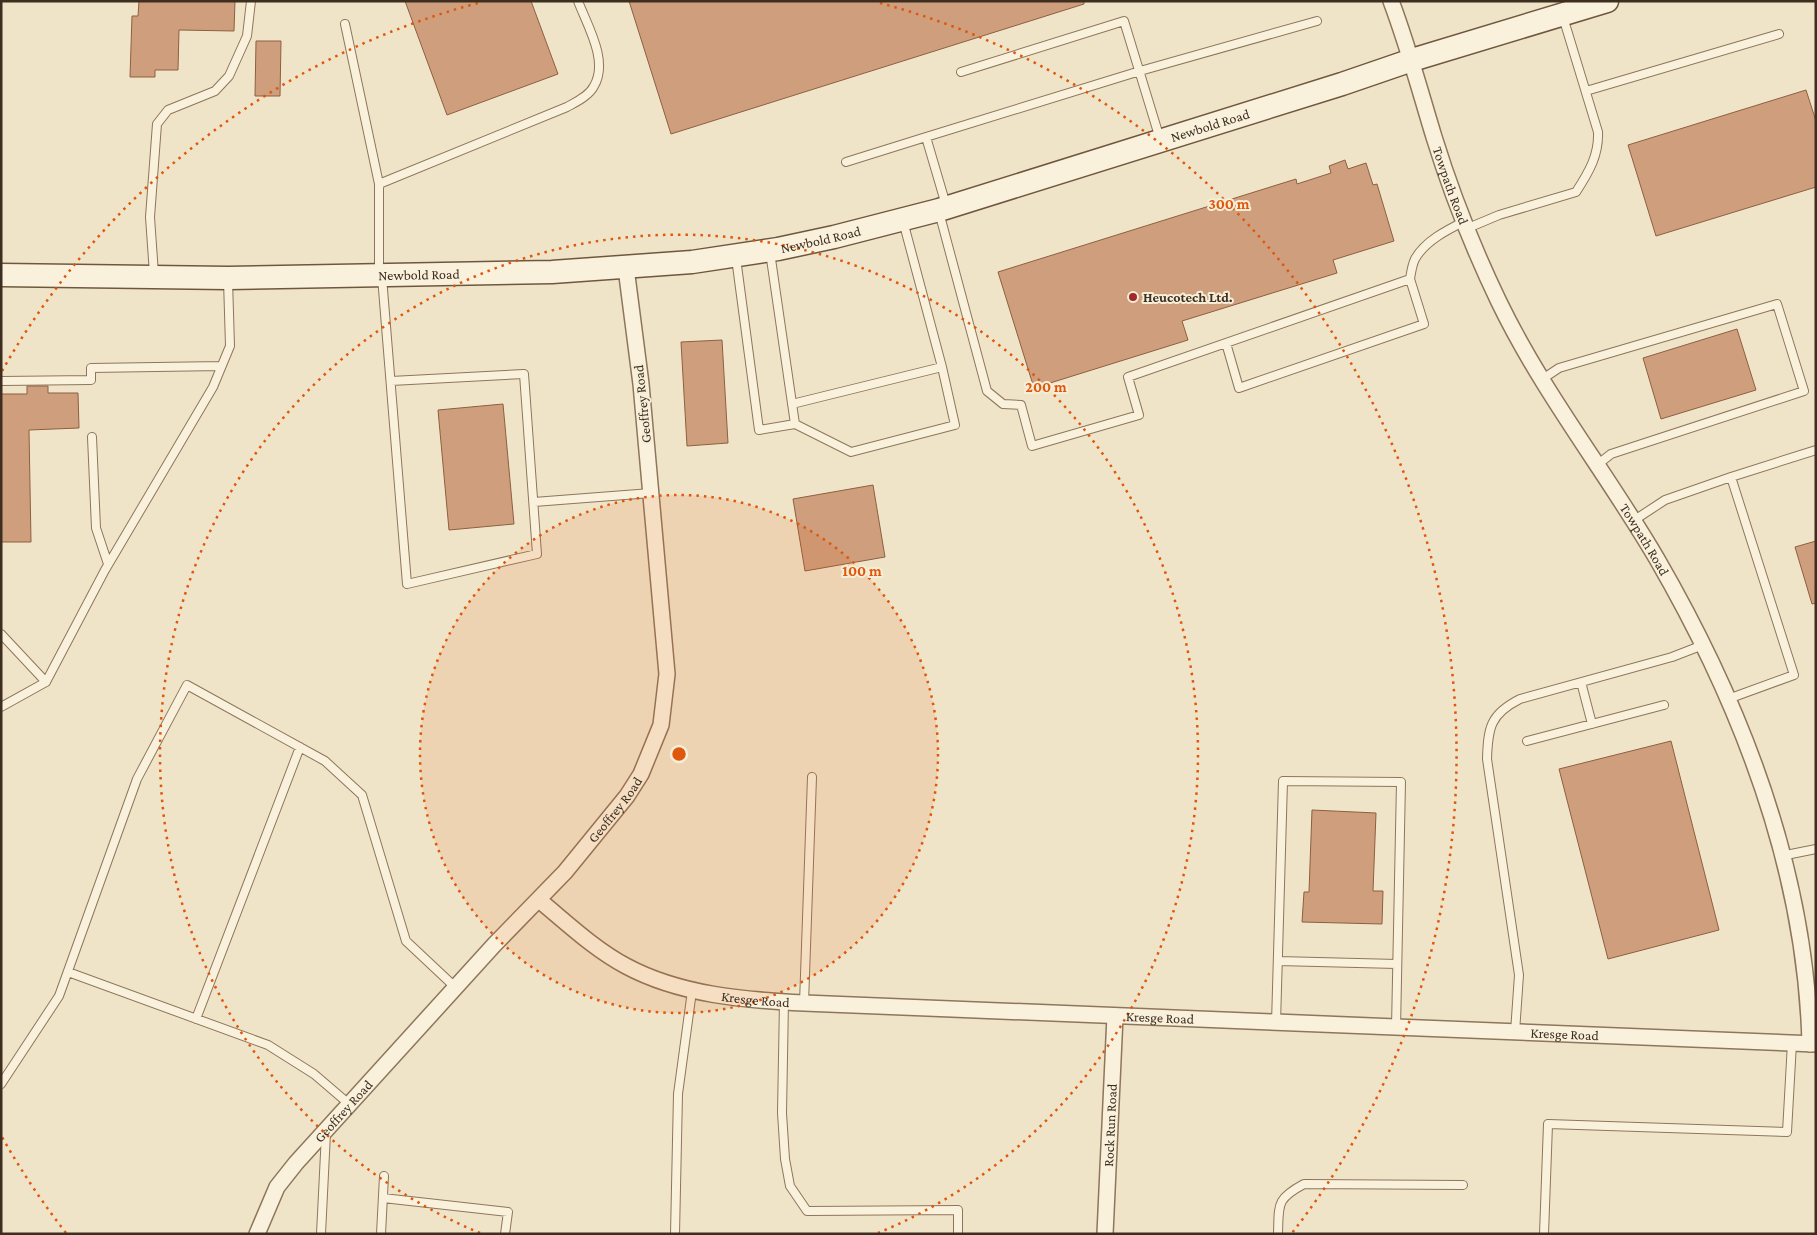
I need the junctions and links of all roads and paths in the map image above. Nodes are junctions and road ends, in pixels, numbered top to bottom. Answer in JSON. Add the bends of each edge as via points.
{"nodes":[{"id":1,"x":251,"y":1,"type":"edge"},
{"id":2,"x":578,"y":1,"type":"edge"},
{"id":3,"x":1391,"y":1,"type":"edge"},
{"id":4,"x":1607,"y":1,"type":"edge"},
{"id":5,"x":1562,"y":15,"type":"junction"},
{"id":6,"x":1317,"y":20,"type":"dead end"},
{"id":7,"x":346,"y":24,"type":"dead end"},
{"id":8,"x":1779,"y":34,"type":"dead end"},
{"id":9,"x":1412,"y":60,"type":"junction"},
{"id":10,"x":1140,"y":71,"type":"junction"},
{"id":11,"x":961,"y":72,"type":"dead end"},
{"id":12,"x":1586,"y":91,"type":"junction"},
{"id":13,"x":926,"y":137,"type":"junction"},
{"id":14,"x":1160,"y":140,"type":"junction"},
{"id":15,"x":846,"y":162,"type":"dead end"},
{"id":16,"x":378,"y":184,"type":"junction"},
{"id":17,"x":943,"y":209,"type":"junction"},
{"id":18,"x":902,"y":220,"type":"junction"},
{"id":19,"x":1467,"y":225,"type":"junction"},
{"id":20,"x":769,"y":250,"type":"junction"},
{"id":21,"x":735,"y":256,"type":"junction"},
{"id":22,"x":626,"y":268,"type":"junction"},
{"id":23,"x":1,"y":275,"type":"edge"},
{"id":24,"x":154,"y":276,"type":"junction"},
{"id":25,"x":380,"y":277,"type":"junction"},
{"id":26,"x":228,"y":278,"type":"junction"},
{"id":27,"x":1410,"y":279,"type":"junction"},
{"id":28,"x":1226,"y":343,"type":"junction"},
{"id":29,"x":222,"y":366,"type":"junction"},
{"id":30,"x":942,"y":367,"type":"junction"},
{"id":31,"x":1541,"y":380,"type":"junction"},
{"id":32,"x":1,"y":381,"type":"edge"},
{"id":33,"x":391,"y":382,"type":"junction"},
{"id":34,"x":792,"y":404,"type":"junction"},
{"id":35,"x":795,"y":424,"type":"junction"},
{"id":36,"x":92,"y":437,"type":"dead end"},
{"id":37,"x":1816,"y":450,"type":"edge"},
{"id":38,"x":1597,"y":464,"type":"junction"},
{"id":39,"x":1731,"y":477,"type":"junction"},
{"id":40,"x":650,"y":493,"type":"junction"},
{"id":41,"x":534,"y":502,"type":"junction"},
{"id":42,"x":1633,"y":520,"type":"junction"},
{"id":43,"x":108,"y":564,"type":"junction"},
{"id":44,"x":1,"y":634,"type":"edge"},
{"id":45,"x":1703,"y":645,"type":"junction"},
{"id":46,"x":46,"y":682,"type":"junction"},
{"id":47,"x":1581,"y":682,"type":"junction"},
{"id":48,"x":1728,"y":699,"type":"junction"},
{"id":49,"x":1664,"y":705,"type":"dead end"},
{"id":50,"x":1,"y":707,"type":"edge"},
{"id":51,"x":1592,"y":724,"type":"junction"},
{"id":52,"x":1527,"y":741,"type":"dead end"},
{"id":53,"x":300,"y":747,"type":"junction"},
{"id":54,"x":812,"y":777,"type":"dead end"},
{"id":55,"x":1816,"y":849,"type":"edge"},
{"id":56,"x":1781,"y":856,"type":"junction"},
{"id":57,"x":539,"y":900,"type":"junction"},
{"id":58,"x":1278,"y":961,"type":"junction"},
{"id":59,"x":1398,"y":964,"type":"junction"},
{"id":60,"x":68,"y":972,"type":"junction"},
{"id":61,"x":455,"y":987,"type":"junction"},
{"id":62,"x":692,"y":990,"type":"junction"},
{"id":63,"x":784,"y":1001,"type":"junction"},
{"id":64,"x":804,"y":1003,"type":"junction"},
{"id":65,"x":1115,"y":1016,"type":"junction"},
{"id":66,"x":196,"y":1019,"type":"junction"},
{"id":67,"x":1276,"y":1023,"type":"junction"},
{"id":68,"x":1396,"y":1028,"type":"junction"},
{"id":69,"x":1515,"y":1032,"type":"junction"},
{"id":70,"x":1792,"y":1043,"type":"junction"},
{"id":71,"x":1813,"y":1044,"type":"edge"},
{"id":72,"x":1,"y":1084,"type":"edge"},
{"id":73,"x":349,"y":1104,"type":"junction"},
{"id":74,"x":326,"y":1129,"type":"junction"},
{"id":75,"x":384,"y":1176,"type":"dead end"},
{"id":76,"x":1463,"y":1185,"type":"dead end"},
{"id":77,"x":383,"y":1198,"type":"junction"},
{"id":78,"x":257,"y":1234,"type":"edge"},
{"id":79,"x":322,"y":1234,"type":"edge"},
{"id":80,"x":380,"y":1234,"type":"edge"},
{"id":81,"x":505,"y":1234,"type":"edge"},
{"id":82,"x":675,"y":1234,"type":"edge"},
{"id":83,"x":958,"y":1234,"type":"edge"},
{"id":84,"x":1105,"y":1234,"type":"edge"},
{"id":85,"x":1278,"y":1234,"type":"edge"},
{"id":86,"x":1544,"y":1234,"type":"edge"}],
"edges":[{"from":1,"to":24,"type":"lane","via":[[247,36],[229,76],[215,91],[168,110],[157,124],[150,217]]},
{"from":2,"to":16,"type":"lane","via":[[599,56],[599,73],[594,87],[582,98]]},
{"from":3,"to":9,"type":"street","name":"Towpath Road"},
{"from":4,"to":5,"type":"main road","name":"Newbold Road"},
{"from":5,"to":9,"type":"main road","name":"Newbold Road"},
{"from":5,"to":12,"type":"lane"},
{"from":6,"to":10,"type":"lane"},
{"from":7,"to":16,"type":"lane"},
{"from":8,"to":12,"type":"lane"},
{"from":9,"to":14,"type":"main road","name":"Newbold Road"},
{"from":9,"to":19,"type":"street","name":"Towpath Road","via":[[1435,140]]},
{"from":10,"to":11,"type":"lane","via":[[1124,21]]},
{"from":10,"to":13,"type":"lane"},
{"from":10,"to":14,"type":"lane"},
{"from":12,"to":19,"type":"lane","via":[[1599,146],[1576,192]]},
{"from":13,"to":15,"type":"lane"},
{"from":13,"to":17,"type":"lane"},
{"from":14,"to":17,"type":"main road","name":"Newbold Road"},
{"from":16,"to":25,"type":"lane"},
{"from":17,"to":18,"type":"main road","name":"Newbold Road"},
{"from":17,"to":28,"type":"lane","via":[[987,391],[1003,404],[1021,405],[1032,446],[1139,415],[1128,377]]},
{"from":18,"to":20,"type":"main road","name":"Newbold Road","via":[[834,238]]},
{"from":18,"to":30,"type":"lane"},
{"from":19,"to":27,"type":"lane","via":[[1448,229],[1428,244],[1415,259]]},
{"from":19,"to":31,"type":"street","name":"Towpath Road","via":[[1499,302]]},
{"from":20,"to":21,"type":"main road","name":"Newbold Road"},
{"from":20,"to":34,"type":"lane"},
{"from":21,"to":22,"type":"main road","name":"Newbold Road"},
{"from":21,"to":35,"type":"lane","via":[[759,430]]},
{"from":22,"to":25,"type":"main road","name":"Newbold Road"},
{"from":22,"to":40,"type":"street","name":"Geoffrey Road","via":[[641,384]]},
{"from":23,"to":24,"type":"main road","name":"Newbold Road"},
{"from":24,"to":26,"type":"main road","name":"Newbold Road"},
{"from":25,"to":26,"type":"main road","name":"Newbold Road"},
{"from":25,"to":33,"type":"lane"},
{"from":26,"to":29,"type":"lane","via":[[230,346]]},
{"from":27,"to":28,"type":"lane"},
{"from":27,"to":28,"type":"lane","via":[[1424,324],[1387,337],[1239,388]]},
{"from":29,"to":32,"type":"lane","via":[[91,368],[91,380]]},
{"from":29,"to":43,"type":"lane","via":[[213,387]]},
{"from":30,"to":34,"type":"lane"},
{"from":30,"to":35,"type":"lane","via":[[954,426],[851,452]]},
{"from":31,"to":38,"type":"street","name":"Towpath Road"},
{"from":31,"to":38,"type":"lane","via":[[1559,368],[1777,304],[1804,391],[1611,454]]},
{"from":33,"to":41,"type":"lane","via":[[524,374]]},
{"from":33,"to":41,"type":"lane","via":[[407,584],[538,554]]},
{"from":34,"to":35,"type":"lane"},
{"from":36,"to":43,"type":"lane","via":[[96,528]]},
{"from":37,"to":39,"type":"lane"},
{"from":38,"to":42,"type":"street","name":"Towpath Road"},
{"from":39,"to":42,"type":"lane","via":[[1665,500]]},
{"from":39,"to":48,"type":"lane","via":[[1794,675]]},
{"from":40,"to":41,"type":"lane"},
{"from":40,"to":57,"type":"street","name":"Geoffrey Road","via":[[667,674],[661,725],[641,774],[627,796]]},
{"from":42,"to":45,"type":"street","name":"Towpath Road"},
{"from":43,"to":46,"type":"lane"},
{"from":44,"to":46,"type":"lane"},
{"from":45,"to":47,"type":"lane"},
{"from":45,"to":48,"type":"street","name":"Towpath Road"},
{"from":46,"to":50,"type":"lane"},
{"from":47,"to":51,"type":"lane"},
{"from":47,"to":69,"type":"lane","via":[[1510,704],[1494,718],[1490,729],[1488,759],[1519,975]]},
{"from":48,"to":56,"type":"street","name":"Towpath Road","via":[[1750,754]]},
{"from":49,"to":51,"type":"lane"},
{"from":51,"to":52,"type":"lane"},
{"from":53,"to":60,"type":"lane","via":[[187,685],[137,778]]},
{"from":53,"to":61,"type":"lane","via":[[325,761],[362,795],[406,941]]},
{"from":53,"to":66,"type":"lane"},
{"from":54,"to":64,"type":"lane"},
{"from":55,"to":56,"type":"lane"},
{"from":56,"to":71,"type":"street","name":"Towpath Road","via":[[1801,939]]},
{"from":57,"to":61,"type":"street","name":"Geoffrey Road"},
{"from":57,"to":62,"type":"street","name":"Kresge Road","via":[[599,950],[626,966],[654,979]]},
{"from":58,"to":59,"type":"lane"},
{"from":58,"to":59,"type":"lane","via":[[1282,781],[1401,782]]},
{"from":58,"to":67,"type":"lane"},
{"from":59,"to":68,"type":"lane"},
{"from":60,"to":66,"type":"lane"},
{"from":60,"to":72,"type":"lane","via":[[59,996]]},
{"from":61,"to":73,"type":"street","name":"Geoffrey Road"},
{"from":62,"to":63,"type":"street","name":"Kresge Road"},
{"from":62,"to":82,"type":"lane","via":[[678,1094]]},
{"from":63,"to":64,"type":"street","name":"Kresge Road"},
{"from":63,"to":83,"type":"lane","via":[[782,1113],[785,1159],[790,1186],[802,1205],[807,1210],[958,1210]]},
{"from":64,"to":65,"type":"street","name":"Kresge Road"},
{"from":65,"to":67,"type":"street","name":"Kresge Road"},
{"from":65,"to":84,"type":"street","name":"Rock Run Road"},
{"from":66,"to":73,"type":"lane","via":[[268,1045],[314,1074]]},
{"from":67,"to":68,"type":"street","name":"Kresge Road"},
{"from":68,"to":69,"type":"street","name":"Kresge Road"},
{"from":69,"to":70,"type":"street","name":"Kresge Road"},
{"from":70,"to":71,"type":"street","name":"Kresge Road"},
{"from":70,"to":86,"type":"lane","via":[[1787,1132],[1548,1124]]},
{"from":73,"to":74,"type":"street","name":"Geoffrey Road"},
{"from":74,"to":78,"type":"street","name":"Geoffrey Road","via":[[277,1187]]},
{"from":74,"to":79,"type":"lane"},
{"from":75,"to":77,"type":"lane"},
{"from":76,"to":85,"type":"lane","via":[[1304,1184],[1286,1194],[1279,1205]]},
{"from":77,"to":80,"type":"lane"},
{"from":77,"to":81,"type":"lane","via":[[508,1212]]}]}
